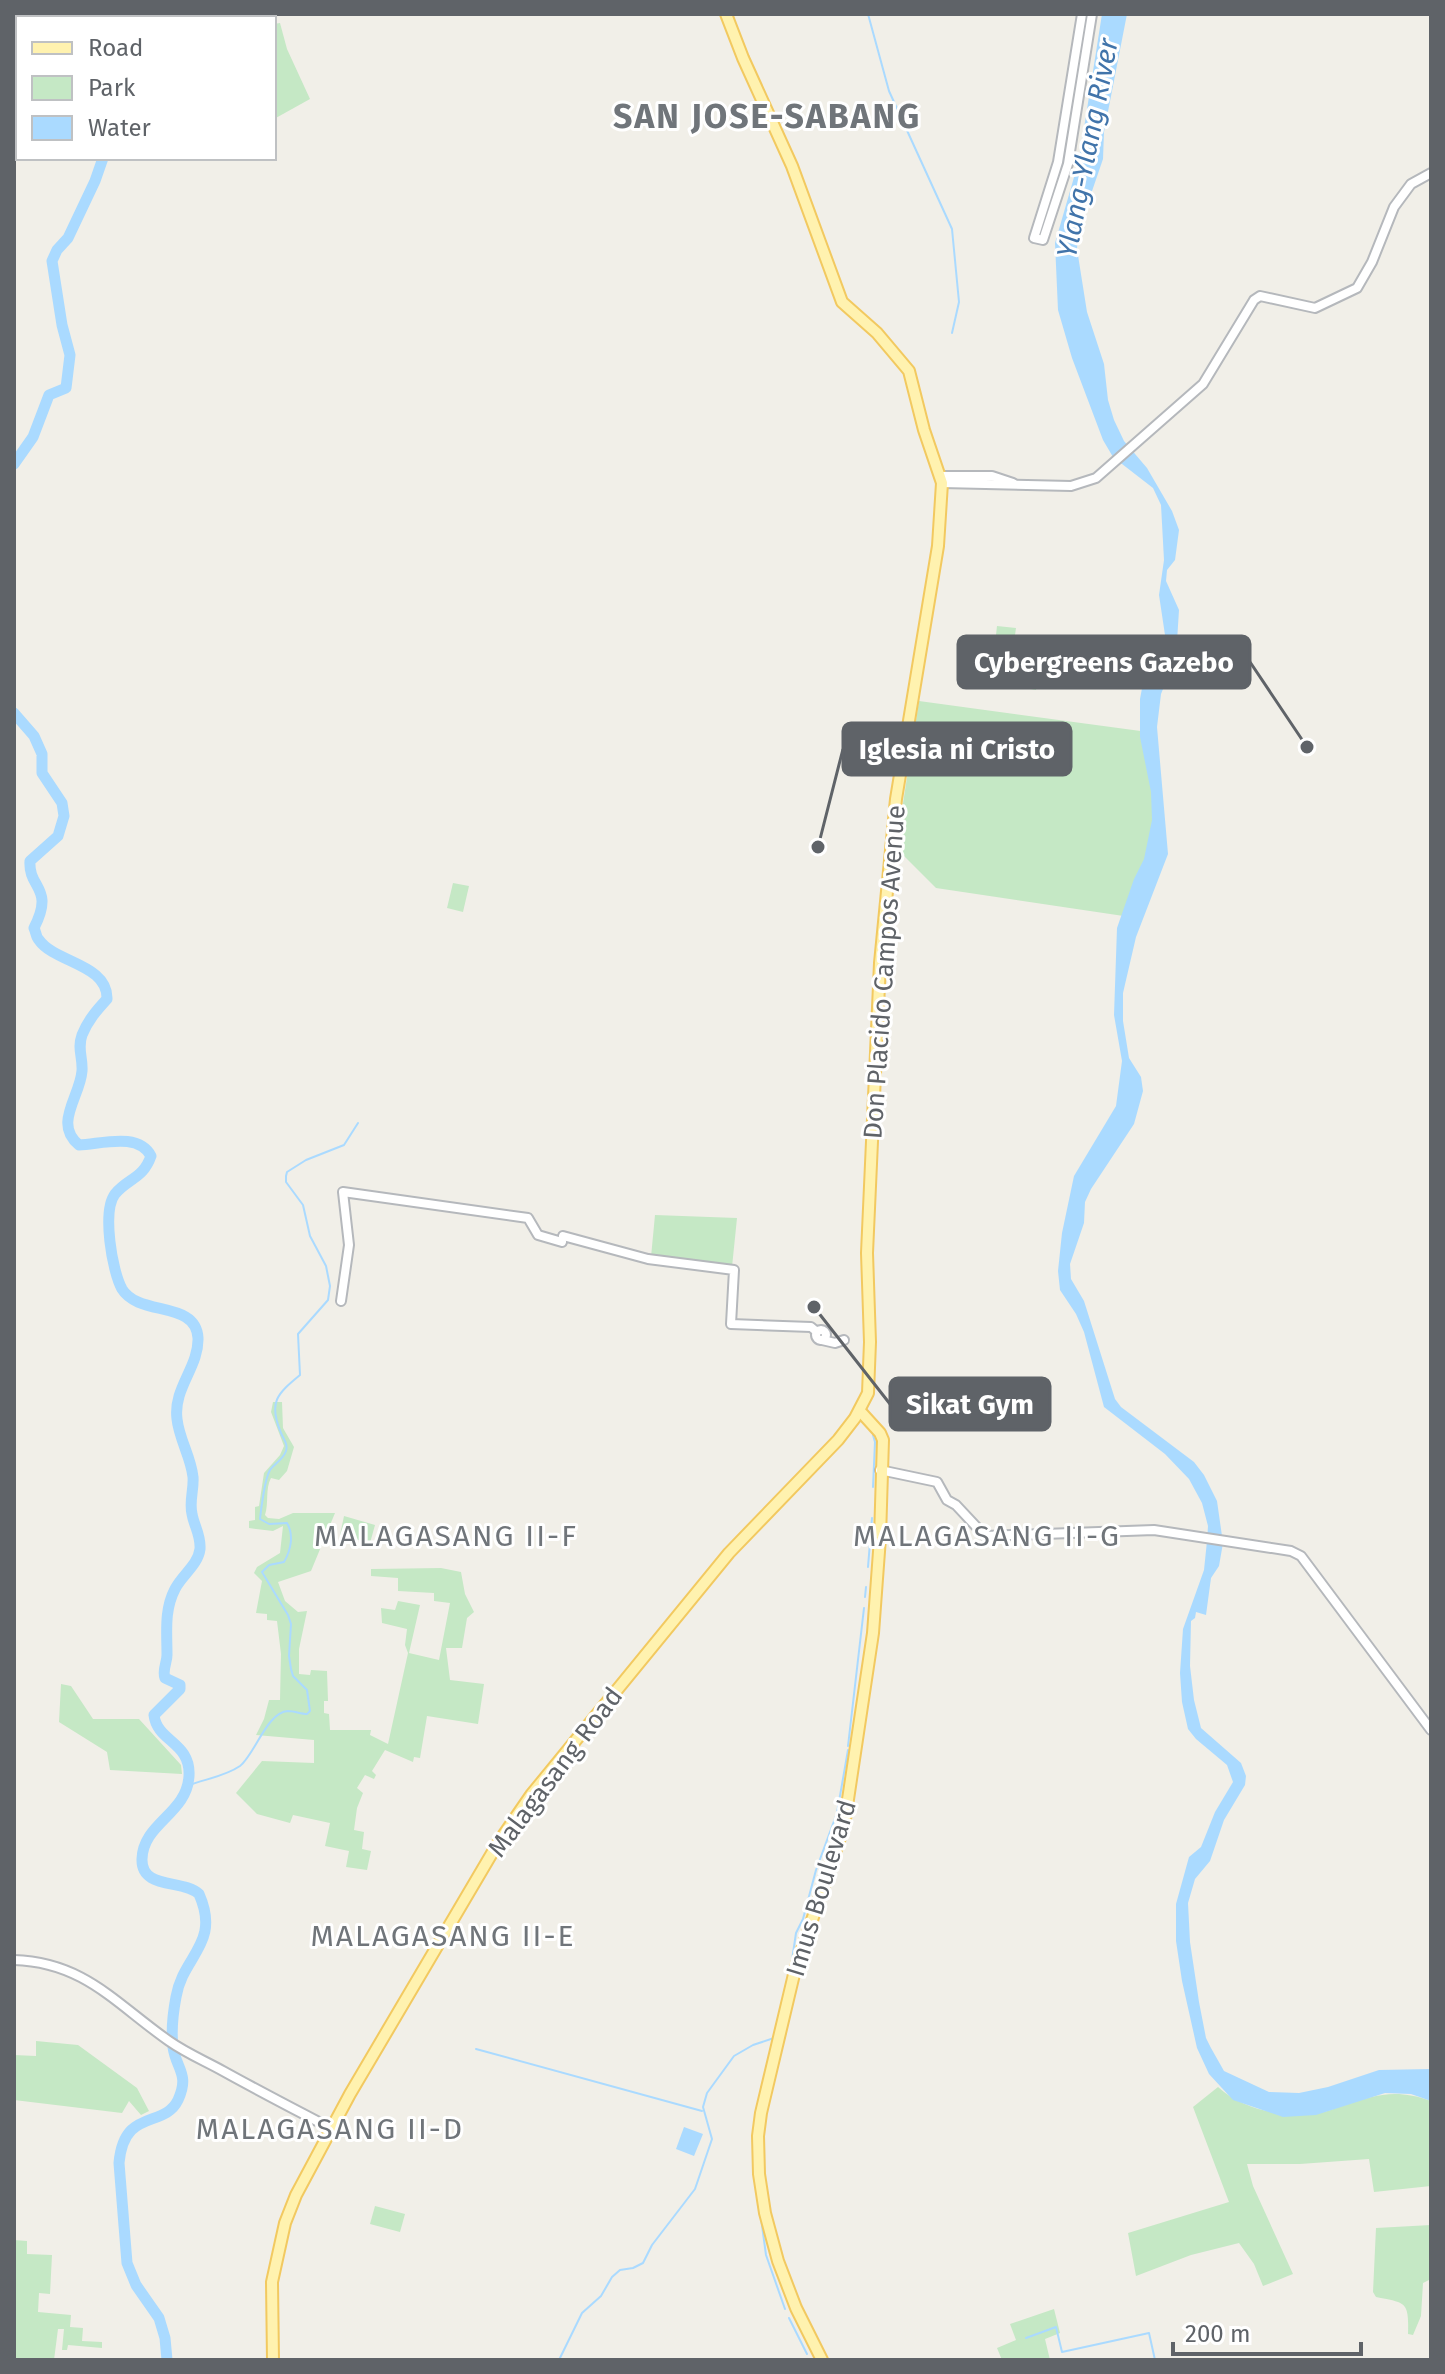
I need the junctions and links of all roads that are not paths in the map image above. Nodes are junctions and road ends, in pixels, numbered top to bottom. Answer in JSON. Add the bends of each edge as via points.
{"nodes":[{"id":1,"x":726,"y":14,"type":"edge"},
{"id":2,"x":1082,"y":14,"type":"edge"},
{"id":3,"x":1092,"y":14,"type":"edge"},
{"id":4,"x":1431,"y":173,"type":"edge"},
{"id":5,"x":942,"y":479,"type":"junction"},
{"id":6,"x":341,"y":1301,"type":"dead end"},
{"id":7,"x":822,"y":1335,"type":"dead end"},
{"id":8,"x":860,"y":1411,"type":"junction"},
{"id":9,"x":880,"y":1470,"type":"junction"},
{"id":10,"x":1431,"y":1730,"type":"edge"},
{"id":11,"x":14,"y":1960,"type":"edge"},
{"id":12,"x":332,"y":2129,"type":"junction"},
{"id":13,"x":273,"y":2360,"type":"edge"},
{"id":14,"x":822,"y":2360,"type":"edge"}],
"edges":[{"from":1,"to":5,"type":"main road","name":"Don Placido Campos Avenue","via":[[792,166],[842,302],[905,364]]},
{"from":2,"to":3,"type":"street","via":[[1058,162],[1034,238],[1043,240],[1068,164]]},
{"from":4,"to":5,"type":"street","via":[[1411,184],[1394,207],[1357,288],[1315,308],[1260,296],[1254,300],[1203,384],[1096,478],[1079,485],[1014,484],[992,476]]},
{"from":5,"to":8,"type":"main road","name":"Don Placido Campos Avenue","via":[[938,546],[896,799],[880,963],[867,1253],[870,1381]]},
{"from":6,"to":7,"type":"street","via":[[349,1245],[343,1192],[528,1218],[538,1235],[648,1259],[734,1270],[731,1324],[811,1327]]},
{"from":8,"to":9,"type":"main road","name":"Imus Boulevard","via":[[882,1436]]},
{"from":8,"to":12,"type":"main road","name":"Malagasang Road","via":[[821,1460],[729,1553],[524,1805]]},
{"from":9,"to":10,"type":"street","via":[[937,1482],[947,1500],[985,1536],[1154,1530],[1291,1551],[1301,1556]]},
{"from":9,"to":14,"type":"main road","name":"Imus Boulevard","via":[[873,1633],[846,1813],[795,1970],[758,2136],[765,2213],[778,2261]]},
{"from":11,"to":12,"type":"street","via":[[65,1968],[167,2040]]},
{"from":12,"to":13,"type":"main road","name":"Malagasang Road","via":[[285,2223],[272,2289]]}]}
